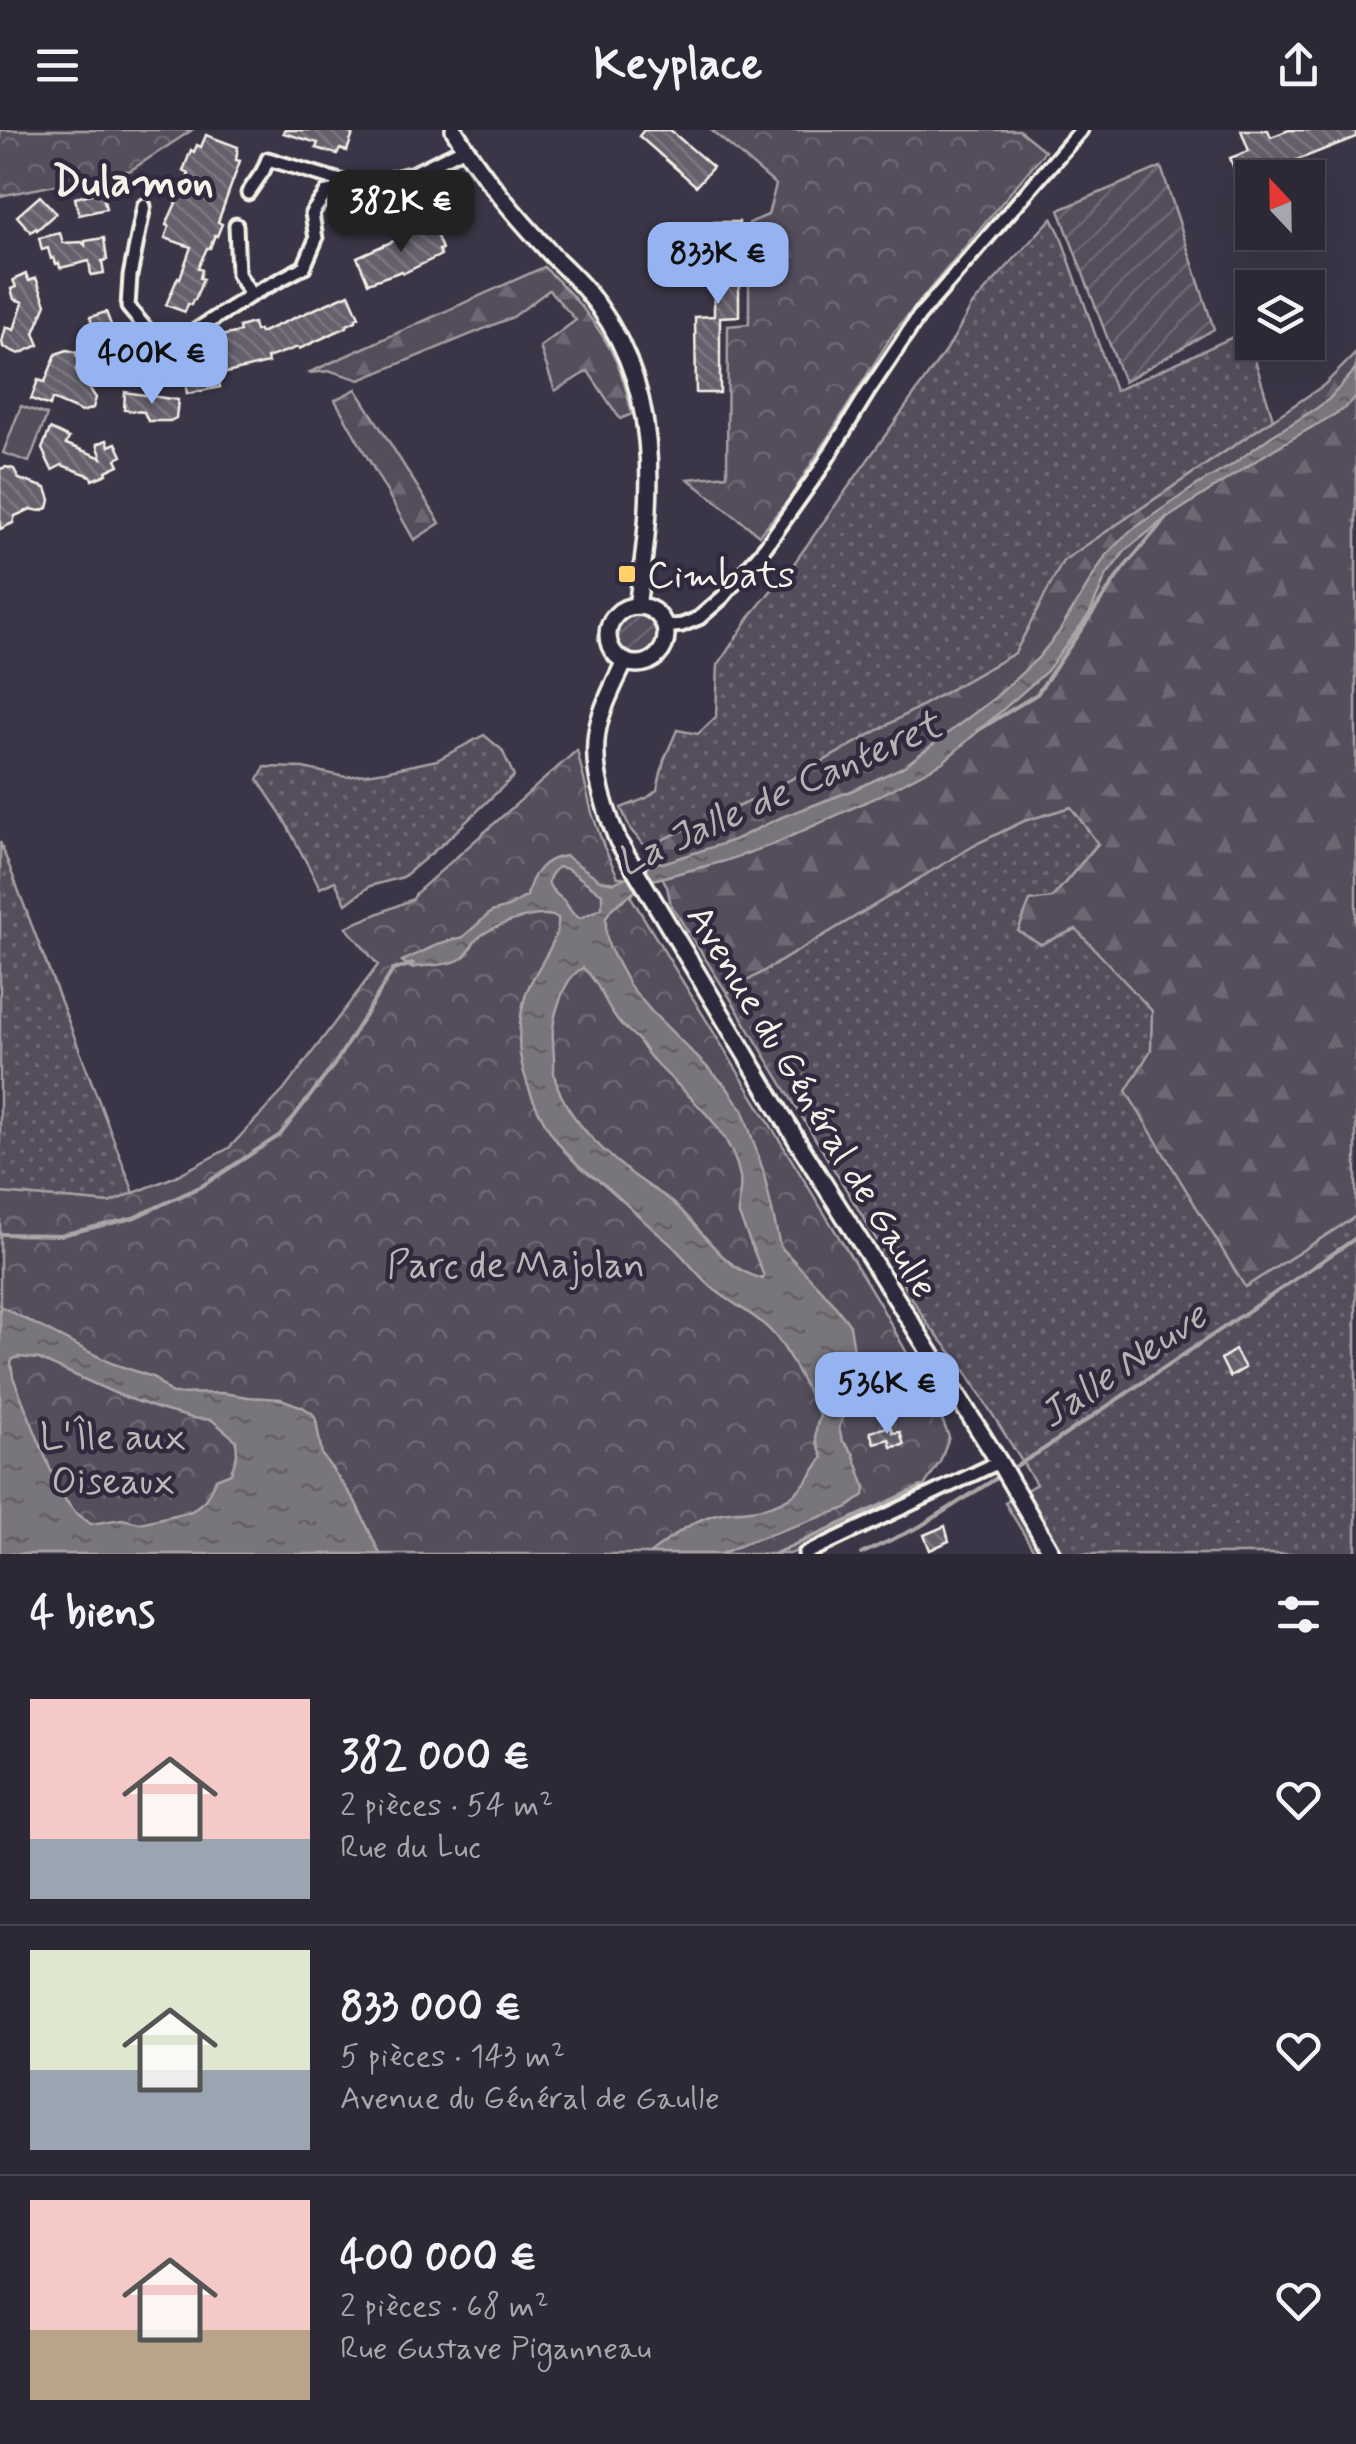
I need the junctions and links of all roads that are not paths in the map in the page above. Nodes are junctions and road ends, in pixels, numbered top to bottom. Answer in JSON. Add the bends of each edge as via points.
{"nodes":[{"id":1,"x":454,"y":130,"type":"edge"},
{"id":2,"x":1080,"y":130,"type":"edge"},
{"id":3,"x":465,"y":148,"type":"junction"},
{"id":4,"x":358,"y":187,"type":"junction"},
{"id":5,"x":248,"y":193,"type":"dead end"},
{"id":6,"x":144,"y":206,"type":"dead end"},
{"id":7,"x":236,"y":225,"type":"dead end"},
{"id":8,"x":251,"y":296,"type":"junction"},
{"id":9,"x":638,"y":606,"type":"junction"},
{"id":10,"x":665,"y":626,"type":"junction"},
{"id":11,"x":625,"y":662,"type":"junction"},
{"id":12,"x":999,"y":1462,"type":"junction"},
{"id":13,"x":805,"y":1554,"type":"edge"},
{"id":14,"x":1052,"y":1554,"type":"edge"}],
"edges":[{"from":1,"to":3,"type":"main road"},
{"from":2,"to":10,"type":"street","via":[[918,316],[766,546],[699,618]]},
{"from":3,"to":4,"type":"street","via":[[414,173]]},
{"from":3,"to":9,"type":"main road","via":[[595,300],[631,365],[650,460]]},
{"from":4,"to":5,"type":"street","via":[[268,160]]},
{"from":4,"to":8,"type":"street","via":[[326,192],[312,212],[316,240],[304,267]]},
{"from":6,"to":8,"type":"street","via":[[128,307],[148,331],[167,340],[184,338]]},
{"from":7,"to":8,"type":"street","via":[[238,274]]},
{"from":9,"to":10,"type":"main road","via":[[655,612]]},
{"from":9,"to":11,"type":"main road","via":[[619,612],[609,629],[611,648]]},
{"from":10,"to":11,"type":"main road","via":[[664,645],[652,660]]},
{"from":11,"to":12,"type":"main road","name":"Avenue du Général de Gaulle","via":[[596,743],[604,804],[618,841]]},
{"from":12,"to":13,"type":"street"},
{"from":12,"to":14,"type":"main road","name":"Avenue du Général de Gaulle"}]}
